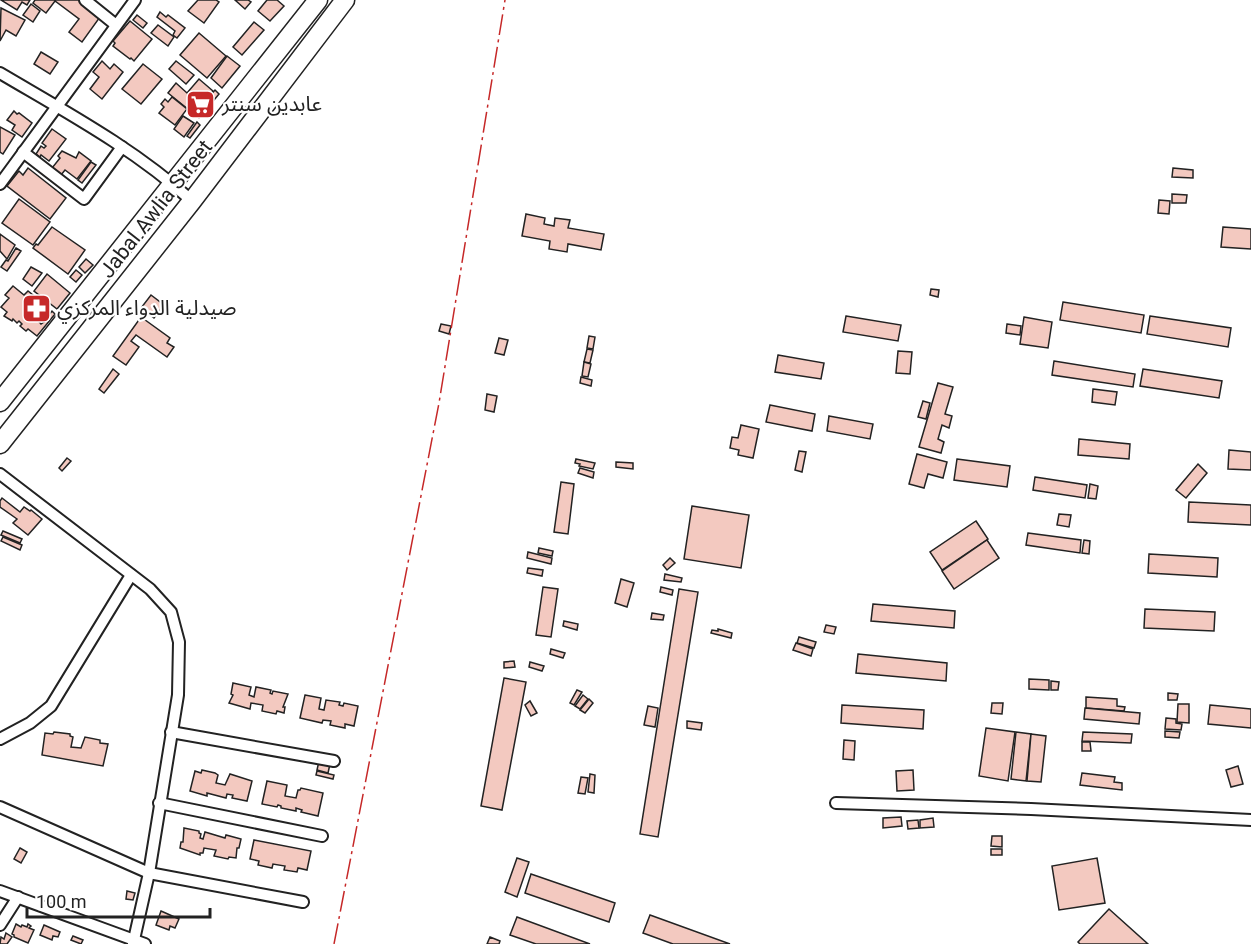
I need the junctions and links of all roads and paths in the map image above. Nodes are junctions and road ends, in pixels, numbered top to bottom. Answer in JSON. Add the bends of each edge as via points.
{"nodes":[{"id":1,"x":85,"y":0,"type":"edge"},
{"id":2,"x":135,"y":0,"type":"edge"},
{"id":3,"x":318,"y":0,"type":"edge"},
{"id":4,"x":345,"y":0,"type":"edge"},
{"id":5,"x":117,"y":25,"type":"junction"},
{"id":6,"x":0,"y":73,"type":"edge"},
{"id":7,"x":58,"y":107,"type":"junction"},
{"id":8,"x":122,"y":147,"type":"junction"},
{"id":9,"x":23,"y":152,"type":"junction"},
{"id":10,"x":172,"y":183,"type":"junction"},
{"id":11,"x":0,"y":184,"type":"edge"},
{"id":12,"x":192,"y":201,"type":"junction"},
{"id":13,"x":0,"y":402,"type":"edge"},
{"id":14,"x":0,"y":444,"type":"edge"},
{"id":15,"x":0,"y":474,"type":"edge"},
{"id":16,"x":131,"y":575,"type":"junction"},
{"id":17,"x":171,"y":732,"type":"junction"},
{"id":18,"x":0,"y":739,"type":"edge"},
{"id":19,"x":334,"y":761,"type":"dead end"},
{"id":20,"x":159,"y":803,"type":"junction"},
{"id":21,"x":836,"y":804,"type":"dead end"},
{"id":22,"x":0,"y":807,"type":"edge"},
{"id":23,"x":1251,"y":820,"type":"edge"},
{"id":24,"x":322,"y":836,"type":"dead end"},
{"id":25,"x":149,"y":873,"type":"junction"},
{"id":26,"x":0,"y":891,"type":"edge"},
{"id":27,"x":18,"y":897,"type":"junction"},
{"id":28,"x":303,"y":902,"type":"dead end"},
{"id":29,"x":0,"y":925,"type":"edge"},
{"id":30,"x":138,"y":943,"type":"edge"}],
"edges":[{"from":1,"to":5,"type":"street"},
{"from":2,"to":5,"type":"street"},
{"from":3,"to":10,"type":"main road","name":"Jabal Awlia Street"},
{"from":4,"to":12,"type":"main road","name":"Jabal Awlia Street"},
{"from":5,"to":7,"type":"street"},
{"from":6,"to":7,"type":"street"},
{"from":7,"to":8,"type":"street"},
{"from":7,"to":9,"type":"street"},
{"from":8,"to":9,"type":"street","via":[[84,199]]},
{"from":8,"to":10,"type":"street"},
{"from":9,"to":11,"type":"street"},
{"from":10,"to":12,"type":"street"},
{"from":10,"to":13,"type":"main road","name":"Jabal Awlia Street"},
{"from":12,"to":14,"type":"main road","name":"Jabal Awlia Street"},
{"from":15,"to":16,"type":"street"},
{"from":16,"to":17,"type":"street","via":[[171,612],[178,642],[178,695]]},
{"from":16,"to":18,"type":"street","via":[[51,706]]},
{"from":17,"to":19,"type":"street"},
{"from":17,"to":20,"type":"street"},
{"from":20,"to":24,"type":"street"},
{"from":20,"to":25,"type":"street"},
{"from":21,"to":23,"type":"street"},
{"from":22,"to":25,"type":"street"},
{"from":25,"to":28,"type":"street"},
{"from":25,"to":30,"type":"street"},
{"from":26,"to":27,"type":"street"},
{"from":27,"to":29,"type":"street"},
{"from":27,"to":30,"type":"street"}]}
